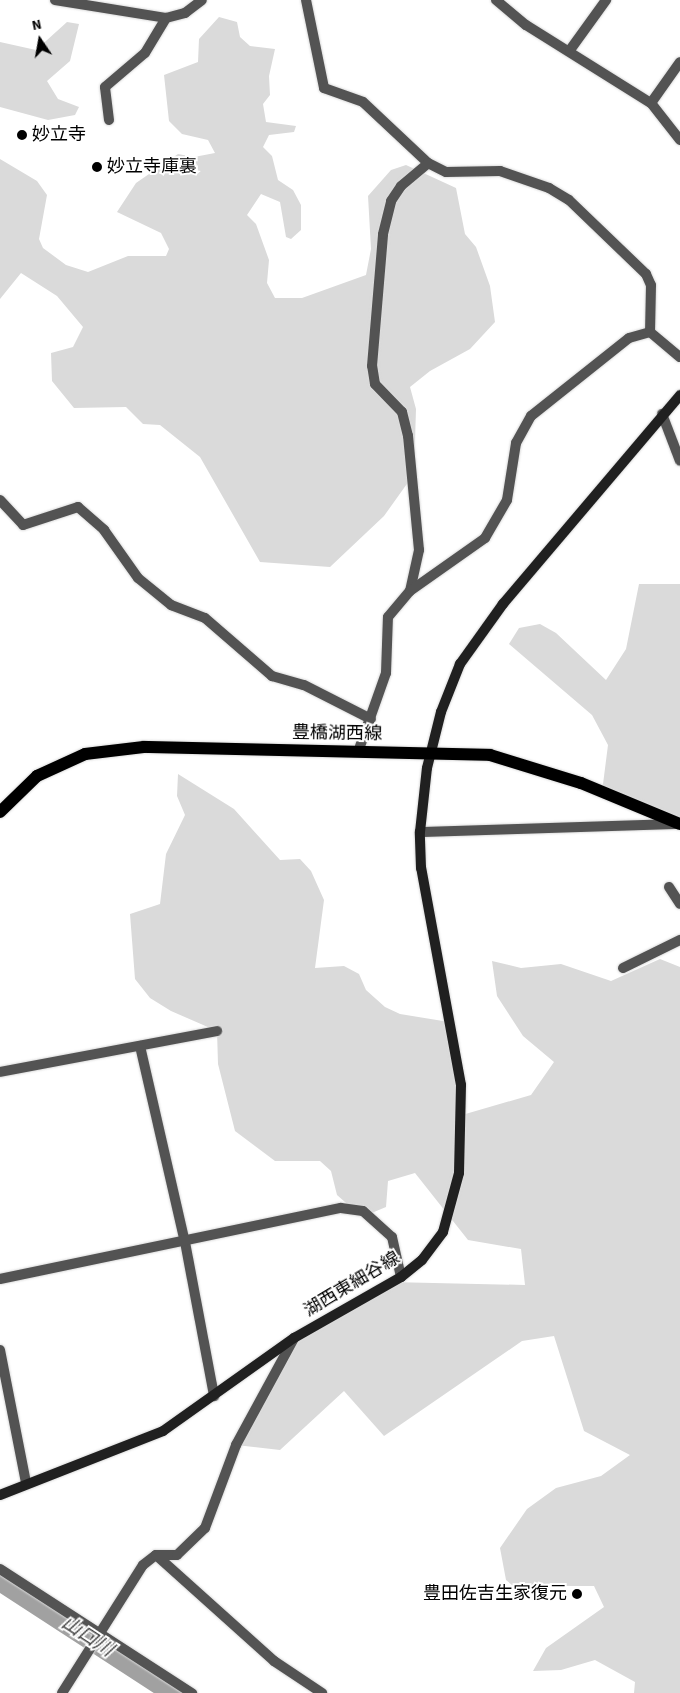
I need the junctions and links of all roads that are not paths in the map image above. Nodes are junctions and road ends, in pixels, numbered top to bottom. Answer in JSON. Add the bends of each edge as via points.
{"nodes":[{"id":1,"x":55,"y":0,"type":"edge"},
{"id":2,"x":202,"y":0,"type":"edge"},
{"id":3,"x":306,"y":0,"type":"edge"},
{"id":4,"x":496,"y":0,"type":"edge"},
{"id":5,"x":606,"y":0,"type":"edge"},
{"id":6,"x":166,"y":18,"type":"junction"},
{"id":7,"x":570,"y":50,"type":"junction"},
{"id":8,"x":680,"y":62,"type":"edge"},
{"id":9,"x":651,"y":103,"type":"junction"},
{"id":10,"x":109,"y":120,"type":"dead end"},
{"id":11,"x":680,"y":140,"type":"edge"},
{"id":12,"x":428,"y":163,"type":"junction"},
{"id":13,"x":650,"y":332,"type":"junction"},
{"id":14,"x":680,"y":357,"type":"edge"},
{"id":15,"x":680,"y":395,"type":"edge"},
{"id":16,"x":662,"y":414,"type":"junction"},
{"id":17,"x":680,"y":461,"type":"edge"},
{"id":18,"x":0,"y":500,"type":"edge"},
{"id":19,"x":410,"y":591,"type":"junction"},
{"id":20,"x":371,"y":719,"type":"junction"},
{"id":21,"x":358,"y":752,"type":"junction"},
{"id":22,"x":429,"y":754,"type":"junction"},
{"id":23,"x":0,"y":812,"type":"edge"},
{"id":24,"x":680,"y":824,"type":"edge"},
{"id":25,"x":420,"y":832,"type":"junction"},
{"id":26,"x":669,"y":887,"type":"dead end"},
{"id":27,"x":680,"y":904,"type":"edge"},
{"id":28,"x":680,"y":940,"type":"edge"},
{"id":29,"x":623,"y":968,"type":"dead end"},
{"id":30,"x":217,"y":1031,"type":"dead end"},
{"id":31,"x":140,"y":1046,"type":"junction"},
{"id":32,"x":0,"y":1072,"type":"edge"},
{"id":33,"x":185,"y":1242,"type":"junction"},
{"id":34,"x":401,"y":1277,"type":"junction"},
{"id":35,"x":0,"y":1279,"type":"edge"},
{"id":36,"x":294,"y":1338,"type":"junction"},
{"id":37,"x":0,"y":1350,"type":"edge"},
{"id":38,"x":214,"y":1396,"type":"junction"},
{"id":39,"x":26,"y":1483,"type":"junction"},
{"id":40,"x":0,"y":1495,"type":"edge"},
{"id":41,"x":156,"y":1555,"type":"junction"},
{"id":42,"x":0,"y":1569,"type":"edge"},
{"id":43,"x":98,"y":1633,"type":"junction"},
{"id":44,"x":62,"y":1693,"type":"edge"},
{"id":45,"x":192,"y":1693,"type":"edge"},
{"id":46,"x":322,"y":1693,"type":"edge"}],
"edges":[{"from":1,"to":6,"type":"street"},
{"from":2,"to":6,"type":"street","via":[[185,13]]},
{"from":3,"to":12,"type":"street","via":[[324,88],[363,102]]},
{"from":4,"to":7,"type":"street","via":[[526,26]]},
{"from":5,"to":7,"type":"street"},
{"from":6,"to":10,"type":"street","via":[[145,53],[105,87]]},
{"from":7,"to":9,"type":"street"},
{"from":8,"to":9,"type":"street"},
{"from":9,"to":11,"type":"street"},
{"from":12,"to":13,"type":"street","via":[[446,172],[500,171],[549,188],[569,200],[646,274],[651,285]]},
{"from":12,"to":19,"type":"street","via":[[401,186],[391,201],[383,234],[372,366],[374,384],[402,412],[408,436],[419,550]]},
{"from":13,"to":14,"type":"street"},
{"from":13,"to":19,"type":"street","via":[[629,338],[532,416],[516,443],[507,500],[485,538]]},
{"from":15,"to":16,"type":"main road","name":"湖西東細谷線"},
{"from":16,"to":17,"type":"street"},
{"from":16,"to":22,"type":"main road","name":"湖西東細谷線","via":[[503,604],[460,664]]},
{"from":18,"to":20,"type":"street","via":[[23,525],[78,507],[104,530],[138,578],[171,605],[206,618],[272,676],[304,685]]},
{"from":19,"to":20,"type":"street","via":[[388,617],[386,674]]},
{"from":20,"to":21,"type":"street"},
{"from":21,"to":22,"type":"main road","name":"豊橋湖西線"},
{"from":21,"to":23,"type":"main road","name":"豊橋湖西線","via":[[144,747],[85,754],[37,776]]},
{"from":22,"to":24,"type":"main road","name":"豊橋湖西線","via":[[490,755],[542,769]]},
{"from":22,"to":25,"type":"main road","name":"湖西東細谷線"},
{"from":24,"to":25,"type":"street"},
{"from":25,"to":34,"type":"main road","name":"湖西東細谷線","via":[[421,868],[461,1084],[462,1115],[459,1173],[446,1223],[432,1249]]},
{"from":26,"to":27,"type":"street"},
{"from":28,"to":29,"type":"street"},
{"from":30,"to":31,"type":"street"},
{"from":31,"to":32,"type":"street"},
{"from":31,"to":33,"type":"street"},
{"from":33,"to":34,"type":"street","via":[[341,1208],[363,1211],[392,1237]]},
{"from":33,"to":35,"type":"street"},
{"from":33,"to":38,"type":"street"},
{"from":34,"to":36,"type":"main road","name":"湖西東細谷線"},
{"from":36,"to":38,"type":"main road","name":"湖西東細谷線"},
{"from":36,"to":41,"type":"street","via":[[236,1445],[205,1528],[177,1555]]},
{"from":37,"to":39,"type":"street"},
{"from":38,"to":39,"type":"main road","name":"湖西東細谷線","via":[[164,1432],[123,1451]]},
{"from":39,"to":40,"type":"main road","name":"湖西東細谷線"},
{"from":41,"to":43,"type":"street","via":[[143,1565]]},
{"from":41,"to":46,"type":"street","via":[[274,1661]]},
{"from":42,"to":43,"type":"street"},
{"from":43,"to":44,"type":"street"},
{"from":43,"to":45,"type":"street"}]}
